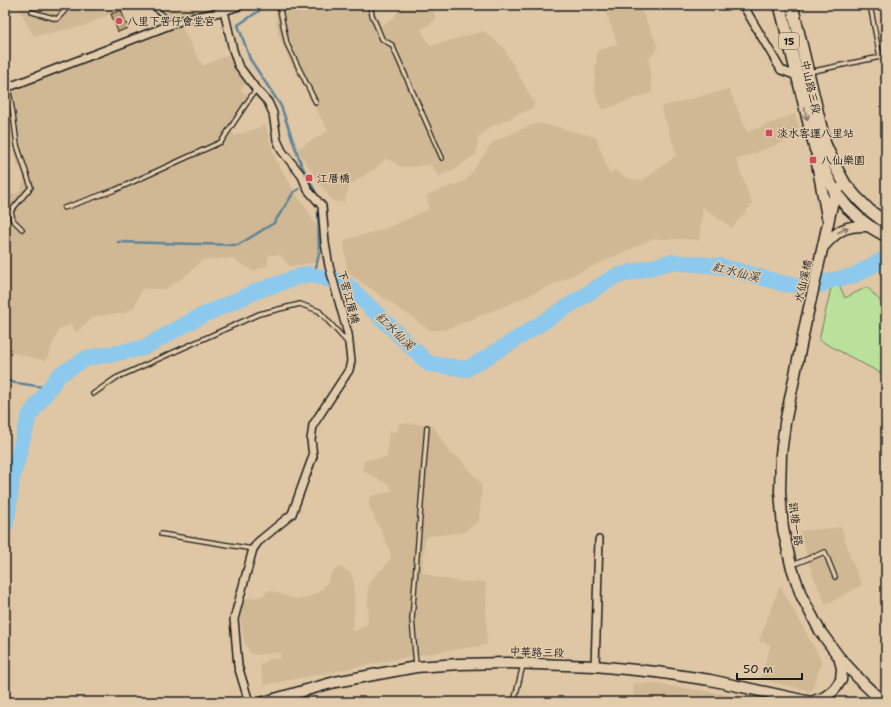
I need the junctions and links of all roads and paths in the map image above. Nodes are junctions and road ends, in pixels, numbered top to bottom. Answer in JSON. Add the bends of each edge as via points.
{"nodes":[{"id":1,"x":70,"y":5,"type":"edge"},
{"id":2,"x":152,"y":5,"type":"edge"},
{"id":3,"x":242,"y":5,"type":"edge"},
{"id":4,"x":279,"y":5,"type":"edge"},
{"id":5,"x":370,"y":5,"type":"edge"},
{"id":6,"x":743,"y":5,"type":"edge"},
{"id":7,"x":780,"y":5,"type":"edge"},
{"id":8,"x":792,"y":5,"type":"edge"},
{"id":9,"x":870,"y":5,"type":"edge"},
{"id":10,"x":224,"y":11,"type":"junction"},
{"id":11,"x":32,"y":12,"type":"dead end"},
{"id":12,"x":173,"y":24,"type":"junction"},
{"id":13,"x":880,"y":57,"type":"junction"},
{"id":14,"x":886,"y":57,"type":"edge"},
{"id":15,"x":802,"y":74,"type":"junction"},
{"id":16,"x":6,"y":86,"type":"edge"},
{"id":17,"x":256,"y":90,"type":"junction"},
{"id":18,"x":316,"y":103,"type":"dead end"},
{"id":19,"x":814,"y":148,"type":"junction"},
{"id":20,"x":442,"y":158,"type":"dead end"},
{"id":21,"x":845,"y":184,"type":"junction"},
{"id":22,"x":836,"y":192,"type":"junction"},
{"id":23,"x":64,"y":208,"type":"dead end"},
{"id":24,"x":884,"y":222,"type":"edge"},
{"id":25,"x":828,"y":226,"type":"junction"},
{"id":26,"x":22,"y":229,"type":"dead end"},
{"id":27,"x":877,"y":231,"type":"edge"},
{"id":28,"x":823,"y":247,"type":"junction"},
{"id":29,"x":806,"y":321,"type":"joint"},
{"id":30,"x":349,"y":344,"type":"junction"},
{"id":31,"x":93,"y":394,"type":"dead end"},
{"id":32,"x":427,"y":427,"type":"dead end"},
{"id":33,"x":161,"y":534,"type":"dead end"},
{"id":34,"x":599,"y":540,"type":"dead end"},
{"id":35,"x":253,"y":549,"type":"junction"},
{"id":36,"x":791,"y":566,"type":"junction"},
{"id":37,"x":835,"y":577,"type":"dead end"},
{"id":38,"x":839,"y":657,"type":"junction"},
{"id":39,"x":524,"y":664,"type":"junction"},
{"id":40,"x":595,"y":666,"type":"junction"},
{"id":41,"x":416,"y":667,"type":"junction"},
{"id":42,"x":249,"y":702,"type":"edge"},
{"id":43,"x":264,"y":702,"type":"edge"},
{"id":44,"x":514,"y":702,"type":"edge"},
{"id":45,"x":811,"y":702,"type":"edge"},
{"id":46,"x":883,"y":702,"type":"edge"}],
"edges":[{"from":1,"to":11,"type":"lane","via":[[57,19]]},
{"from":2,"to":12,"type":"lane"},
{"from":3,"to":10,"type":"street"},
{"from":4,"to":18,"type":"lane","via":[[287,44]]},
{"from":5,"to":20,"type":"lane","via":[[382,39],[392,45]]},
{"from":6,"to":15,"type":"street","via":[[781,70]]},
{"from":7,"to":15,"type":"main road","name":"中山路三段","number":"15"},
{"from":8,"to":15,"type":"main road","name":"中山路三段","number":"15"},
{"from":9,"to":13,"type":"lane"},
{"from":10,"to":12,"type":"street"},
{"from":10,"to":17,"type":"street","name":"下罟江厝橋","via":[[238,65]]},
{"from":12,"to":16,"type":"street"},
{"from":13,"to":14,"type":"lane"},
{"from":13,"to":15,"type":"lane"},
{"from":15,"to":19,"type":"main road","name":"中山路三段","number":"15","one_way":true},
{"from":15,"to":21,"type":"main road","name":"中山路三段","number":"15","via":[[825,144]]},
{"from":16,"to":26,"type":"lane","via":[[17,145],[31,187],[11,211],[13,220]]},
{"from":17,"to":23,"type":"lane","via":[[221,142],[115,190]]},
{"from":17,"to":30,"type":"street","name":"下罟江厝橋","via":[[268,102],[273,113],[277,140],[282,151],[322,206],[329,266]]},
{"from":19,"to":22,"type":"main road","name":"中山路三段","number":"15"},
{"from":19,"to":25,"type":"street"},
{"from":21,"to":22,"type":"street"},
{"from":21,"to":24,"type":"main road","name":"中山路三段","number":"15"},
{"from":22,"to":25,"type":"street"},
{"from":22,"to":27,"type":"main road","name":"中山路三段","number":"15","via":[[847,207]]},
{"from":25,"to":28,"type":"street"},
{"from":28,"to":27,"type":"street","one_way":true,"via":[[847,227],[857,226]]},
{"from":28,"to":29,"type":"street","name":"水仙溪橋"},
{"from":29,"to":36,"type":"street","name":"訊塘一路","via":[[781,454],[780,492],[783,529]]},
{"from":30,"to":31,"type":"lane","via":[[319,311],[300,304],[259,314],[116,378]]},
{"from":30,"to":35,"type":"street","name":"下罟江厝橋","via":[[349,370],[313,425],[312,456],[292,514]]},
{"from":32,"to":41,"type":"lane","via":[[412,619]]},
{"from":33,"to":35,"type":"lane"},
{"from":34,"to":40,"type":"street"},
{"from":35,"to":42,"type":"street","via":[[234,619],[238,666]]},
{"from":36,"to":37,"type":"lane","via":[[825,552]]},
{"from":36,"to":38,"type":"street","name":"訊塘一路","via":[[801,595],[820,631]]},
{"from":38,"to":45,"type":"street","via":[[842,668],[841,680],[825,697]]},
{"from":38,"to":46,"type":"street","name":"訊塘一路"},
{"from":39,"to":40,"type":"street","name":"中華路三段"},
{"from":39,"to":41,"type":"street","name":"中華路三段"},
{"from":39,"to":44,"type":"lane"},
{"from":40,"to":45,"type":"street","name":"中華路三段","via":[[710,680]]},
{"from":41,"to":43,"type":"street","name":"中華路三段","via":[[335,682]]}]}
